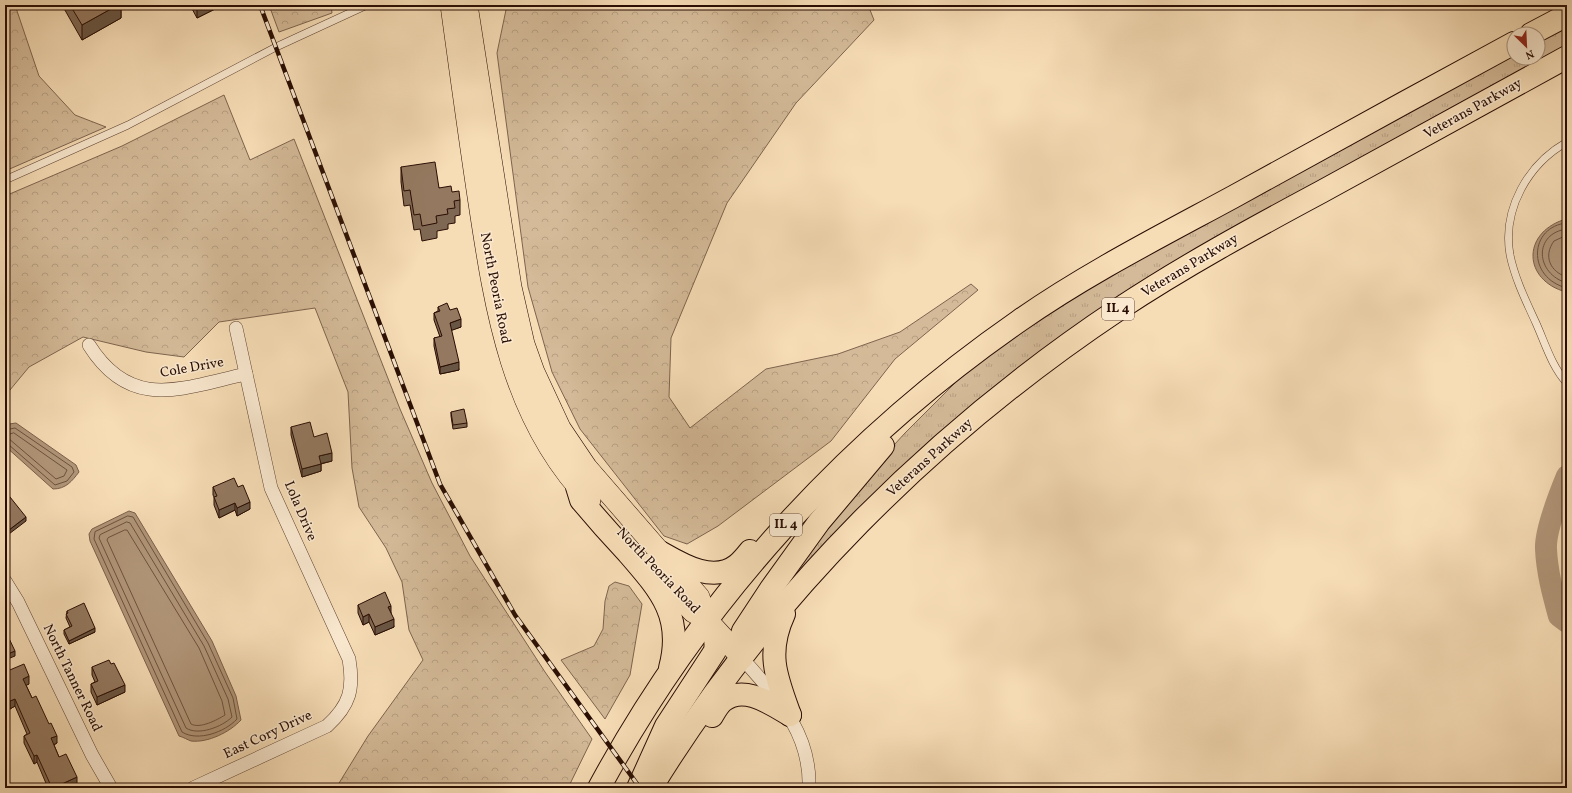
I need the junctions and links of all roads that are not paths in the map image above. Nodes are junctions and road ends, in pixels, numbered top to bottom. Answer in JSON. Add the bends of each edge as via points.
{"nodes":[{"id":1,"x":367,"y":5,"type":"edge"},
{"id":2,"x":451,"y":5,"type":"edge"},
{"id":3,"x":467,"y":5,"type":"edge"},
{"id":4,"x":1567,"y":14,"type":"edge"},
{"id":5,"x":1545,"y":26,"type":"edge"},
{"id":6,"x":1506,"y":47,"type":"edge"},
{"id":7,"x":1567,"y":57,"type":"edge"},
{"id":8,"x":1567,"y":142,"type":"edge"},
{"id":9,"x":5,"y":180,"type":"edge"},
{"id":10,"x":236,"y":328,"type":"dead end"},
{"id":11,"x":89,"y":345,"type":"dead end"},
{"id":12,"x":246,"y":374,"type":"junction"},
{"id":13,"x":1567,"y":383,"type":"edge"},
{"id":14,"x":933,"y":386,"type":"junction"},
{"id":15,"x":873,"y":437,"type":"junction"},
{"id":16,"x":577,"y":487,"type":"junction"},
{"id":17,"x":660,"y":552,"type":"junction"},
{"id":18,"x":5,"y":581,"type":"edge"},
{"id":19,"x":793,"y":594,"type":"junction"},
{"id":20,"x":707,"y":620,"type":"junction"},
{"id":21,"x":742,"y":658,"type":"junction"},
{"id":22,"x":669,"y":672,"type":"junction"},
{"id":23,"x":348,"y":700,"type":"joint"},
{"id":24,"x":790,"y":715,"type":"junction"},
{"id":25,"x":669,"y":760,"type":"junction"},
{"id":26,"x":111,"y":788,"type":"edge"},
{"id":27,"x":193,"y":788,"type":"edge"},
{"id":28,"x":599,"y":788,"type":"edge"},
{"id":29,"x":638,"y":788,"type":"edge"},
{"id":30,"x":651,"y":788,"type":"edge"},
{"id":31,"x":809,"y":788,"type":"edge"}],
"edges":[{"from":1,"to":9,"type":"lane","via":[[276,47],[128,125]]},
{"from":2,"to":16,"type":"main road","name":"North Peoria Road","via":[[487,253],[504,341],[522,394],[541,436]]},
{"from":3,"to":17,"type":"main road","name":"North Peoria Road","via":[[511,287],[524,344],[560,428],[587,468]]},
{"from":4,"to":5,"type":"highway"},
{"from":6,"to":14,"type":"highway","number":"IL 4","via":[[1128,254],[1020,320]]},
{"from":7,"to":19,"type":"highway","name":"Veterans Parkway","number":"IL 4","via":[[1219,248],[1118,309],[999,396],[928,458],[893,489]]},
{"from":8,"to":13,"type":"lane","via":[[1545,157],[1524,183],[1512,211],[1509,240],[1510,254],[1519,285],[1555,365]]},
{"from":10,"to":12,"type":"street","name":"Lola Drive"},
{"from":11,"to":12,"type":"street","name":"Cole Drive","via":[[107,370],[129,384],[143,388],[175,390]]},
{"from":12,"to":23,"type":"street","name":"Lola Drive","via":[[271,488],[349,659],[352,678]]},
{"from":14,"to":15,"type":"highway","number":"IL 4"},
{"from":14,"to":21,"type":"highway","via":[[798,549],[743,631],[740,642]]},
{"from":15,"to":17,"type":"highway","via":[[827,467],[737,565],[724,571],[698,571]]},
{"from":15,"to":20,"type":"highway","number":"IL 4","via":[[785,526]]},
{"from":16,"to":20,"type":"main road","name":"North Peoria Road","via":[[693,612]]},
{"from":16,"to":22,"type":"highway","via":[[581,500],[664,597],[672,617],[675,637]]},
{"from":17,"to":20,"type":"main road","name":"North Peoria Road","via":[[699,597]]},
{"from":18,"to":26,"type":"street","name":"North Tanner Road"},
{"from":19,"to":21,"type":"highway","name":"Veterans Parkway","number":"IL 4"},
{"from":19,"to":24,"type":"highway","via":[[777,630],[774,655],[778,683]]},
{"from":20,"to":21,"type":"main road","name":"North Peoria Road"},
{"from":20,"to":22,"type":"highway","name":"North Peoria Road"},
{"from":20,"to":29,"type":"highway","via":[[714,633],[715,651],[666,726]]},
{"from":21,"to":24,"type":"street"},
{"from":21,"to":25,"type":"highway"},
{"from":22,"to":28,"type":"highway","name":"North Peoria Road","via":[[625,740]]},
{"from":23,"to":27,"type":"street","name":"East Cory Drive","via":[[337,717],[327,726]]},
{"from":24,"to":25,"type":"highway","via":[[758,697],[738,695],[729,698],[723,701],[685,753]]},
{"from":24,"to":31,"type":"street","via":[[806,753]]},
{"from":25,"to":30,"type":"highway"}]}
